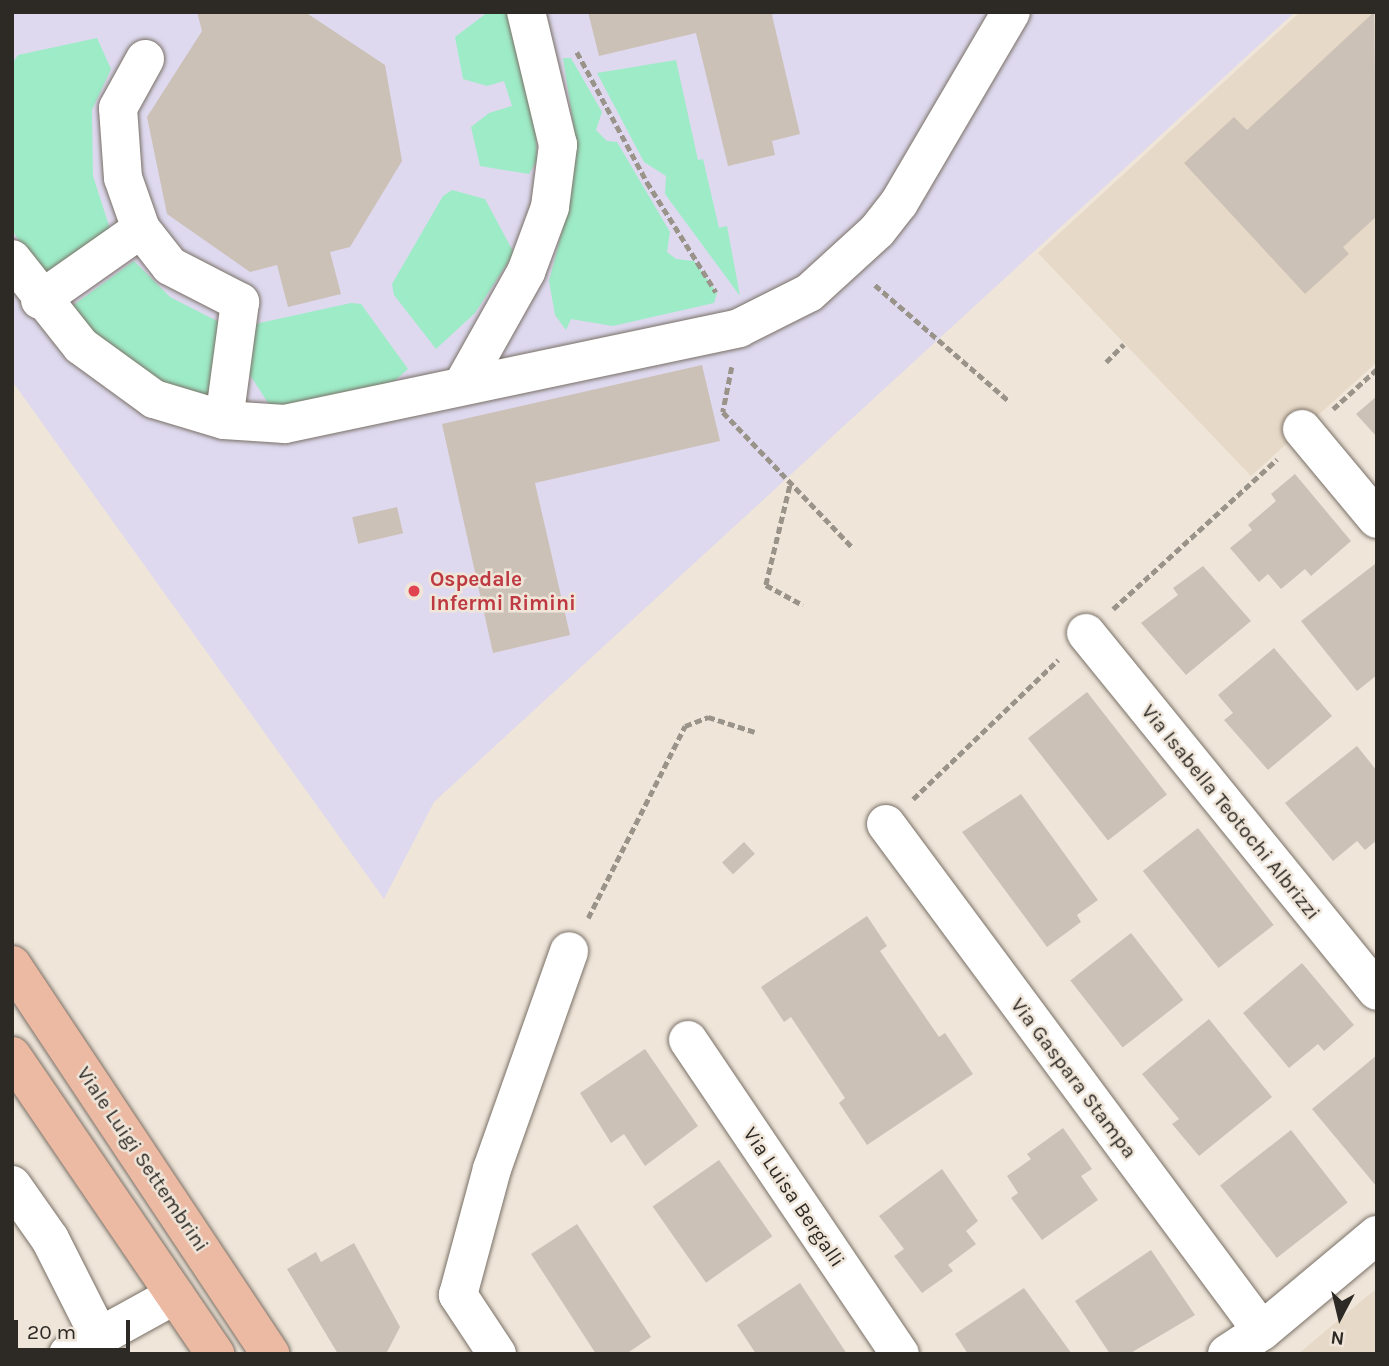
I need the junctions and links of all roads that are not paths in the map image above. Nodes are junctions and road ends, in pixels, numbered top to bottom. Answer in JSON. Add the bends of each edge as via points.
{"nodes":[{"id":1,"x":526,"y":12,"type":"edge"},
{"id":2,"x":1011,"y":12,"type":"edge"},
{"id":3,"x":145,"y":59,"type":"dead end"},
{"id":4,"x":141,"y":229,"type":"junction"},
{"id":5,"x":12,"y":260,"type":"edge"},
{"id":6,"x":40,"y":300,"type":"junction"},
{"id":7,"x":462,"y":386,"type":"junction"},
{"id":8,"x":224,"y":420,"type":"junction"},
{"id":9,"x":1304,"y":431,"type":"road end"},
{"id":10,"x":1377,"y":519,"type":"edge"},
{"id":11,"x":1086,"y":634,"type":"dead end"},
{"id":12,"x":886,"y":824,"type":"dead end"},
{"id":13,"x":569,"y":951,"type":"road end"},
{"id":14,"x":12,"y":965,"type":"edge"},
{"id":15,"x":1377,"y":991,"type":"edge"},
{"id":16,"x":688,"y":1040,"type":"dead end"},
{"id":17,"x":12,"y":1056,"type":"edge"},
{"id":18,"x":12,"y":1185,"type":"edge"},
{"id":19,"x":1377,"y":1235,"type":"edge"},
{"id":20,"x":174,"y":1296,"type":"junction"},
{"id":21,"x":1262,"y":1331,"type":"junction"},
{"id":22,"x":83,"y":1345,"type":"edge"},
{"id":23,"x":215,"y":1354,"type":"edge"},
{"id":24,"x":270,"y":1354,"type":"edge"},
{"id":25,"x":497,"y":1354,"type":"edge"},
{"id":26,"x":900,"y":1354,"type":"edge"},
{"id":27,"x":1227,"y":1354,"type":"edge"}],
"edges":[{"from":1,"to":7,"type":"street","via":[[558,145],[550,207],[526,272]]},
{"from":2,"to":7,"type":"street","via":[[899,203],[847,260],[808,293],[738,328]]},
{"from":3,"to":4,"type":"street","via":[[118,108],[123,178]]},
{"from":4,"to":6,"type":"street"},
{"from":4,"to":8,"type":"street","via":[[170,266],[240,302]]},
{"from":5,"to":6,"type":"street"},
{"from":6,"to":8,"type":"street","via":[[81,346],[154,399]]},
{"from":7,"to":8,"type":"street","via":[[285,424]]},
{"from":9,"to":10,"type":"street"},
{"from":11,"to":15,"type":"street","name":"Via Isabella Teotochi Albrizzi"},
{"from":12,"to":21,"type":"street","name":"Via Gaspara Stampa"},
{"from":13,"to":25,"type":"street","via":[[492,1169],[458,1295]]},
{"from":14,"to":24,"type":"main road","name":"Viale Luigi Settembrini"},
{"from":16,"to":26,"type":"street","name":"Via Luisa Bergalli"},
{"from":17,"to":20,"type":"main road"},
{"from":18,"to":22,"type":"street","via":[[50,1239]]},
{"from":19,"to":21,"type":"street"},
{"from":20,"to":22,"type":"street"},
{"from":20,"to":23,"type":"main road"},
{"from":21,"to":27,"type":"street"}]}
